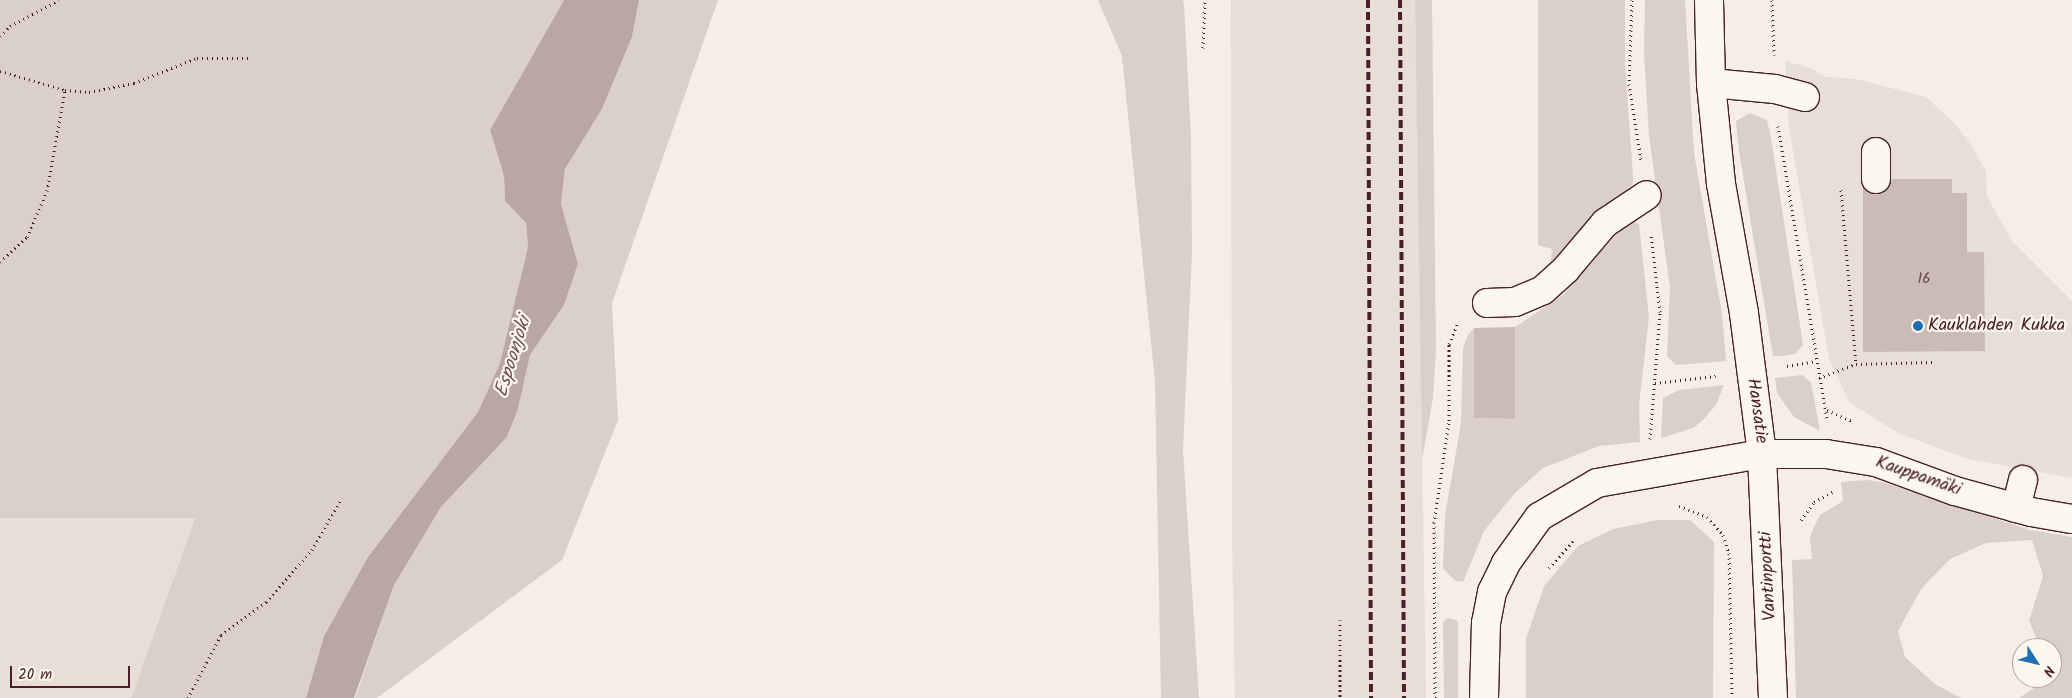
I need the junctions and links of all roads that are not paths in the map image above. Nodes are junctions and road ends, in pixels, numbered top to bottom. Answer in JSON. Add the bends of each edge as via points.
{"nodes":[{"id":1,"x":1709,"y":0,"type":"edge"},
{"id":2,"x":1710,"y":82,"type":"junction"},
{"id":3,"x":1805,"y":97,"type":"dead end"},
{"id":4,"x":1876,"y":152,"type":"dead end"},
{"id":5,"x":1876,"y":179,"type":"dead end"},
{"id":6,"x":1646,"y":195,"type":"road end"},
{"id":7,"x":1487,"y":303,"type":"road end"},
{"id":8,"x":1762,"y":454,"type":"junction"},
{"id":9,"x":2023,"y":480,"type":"dead end"},
{"id":10,"x":2016,"y":508,"type":"junction"},
{"id":11,"x":2072,"y":519,"type":"edge"},
{"id":12,"x":1484,"y":698,"type":"edge"},
{"id":13,"x":1774,"y":698,"type":"edge"}],
"edges":[{"from":1,"to":2,"type":"main road","name":"Hansatie"},
{"from":2,"to":3,"type":"main road","via":[[1775,89]]},
{"from":2,"to":8,"type":"main road","name":"Hansatie","via":[[1721,184],[1744,313]]},
{"from":4,"to":5,"type":"main road"},
{"from":6,"to":7,"type":"main road","via":[[1605,223],[1566,269],[1543,290],[1515,302]]},
{"from":8,"to":10,"type":"main road","name":"Kauppamäki","via":[[1826,454],[1876,462]]},
{"from":8,"to":12,"type":"main road","name":"Hansatie","via":[[1597,483],[1566,498],[1539,517],[1506,563],[1492,592],[1486,623]]},
{"from":8,"to":13,"type":"main road","name":"Vantinportti"},
{"from":9,"to":10,"type":"main road"},
{"from":10,"to":11,"type":"main road","name":"Kauppamäki"}]}
